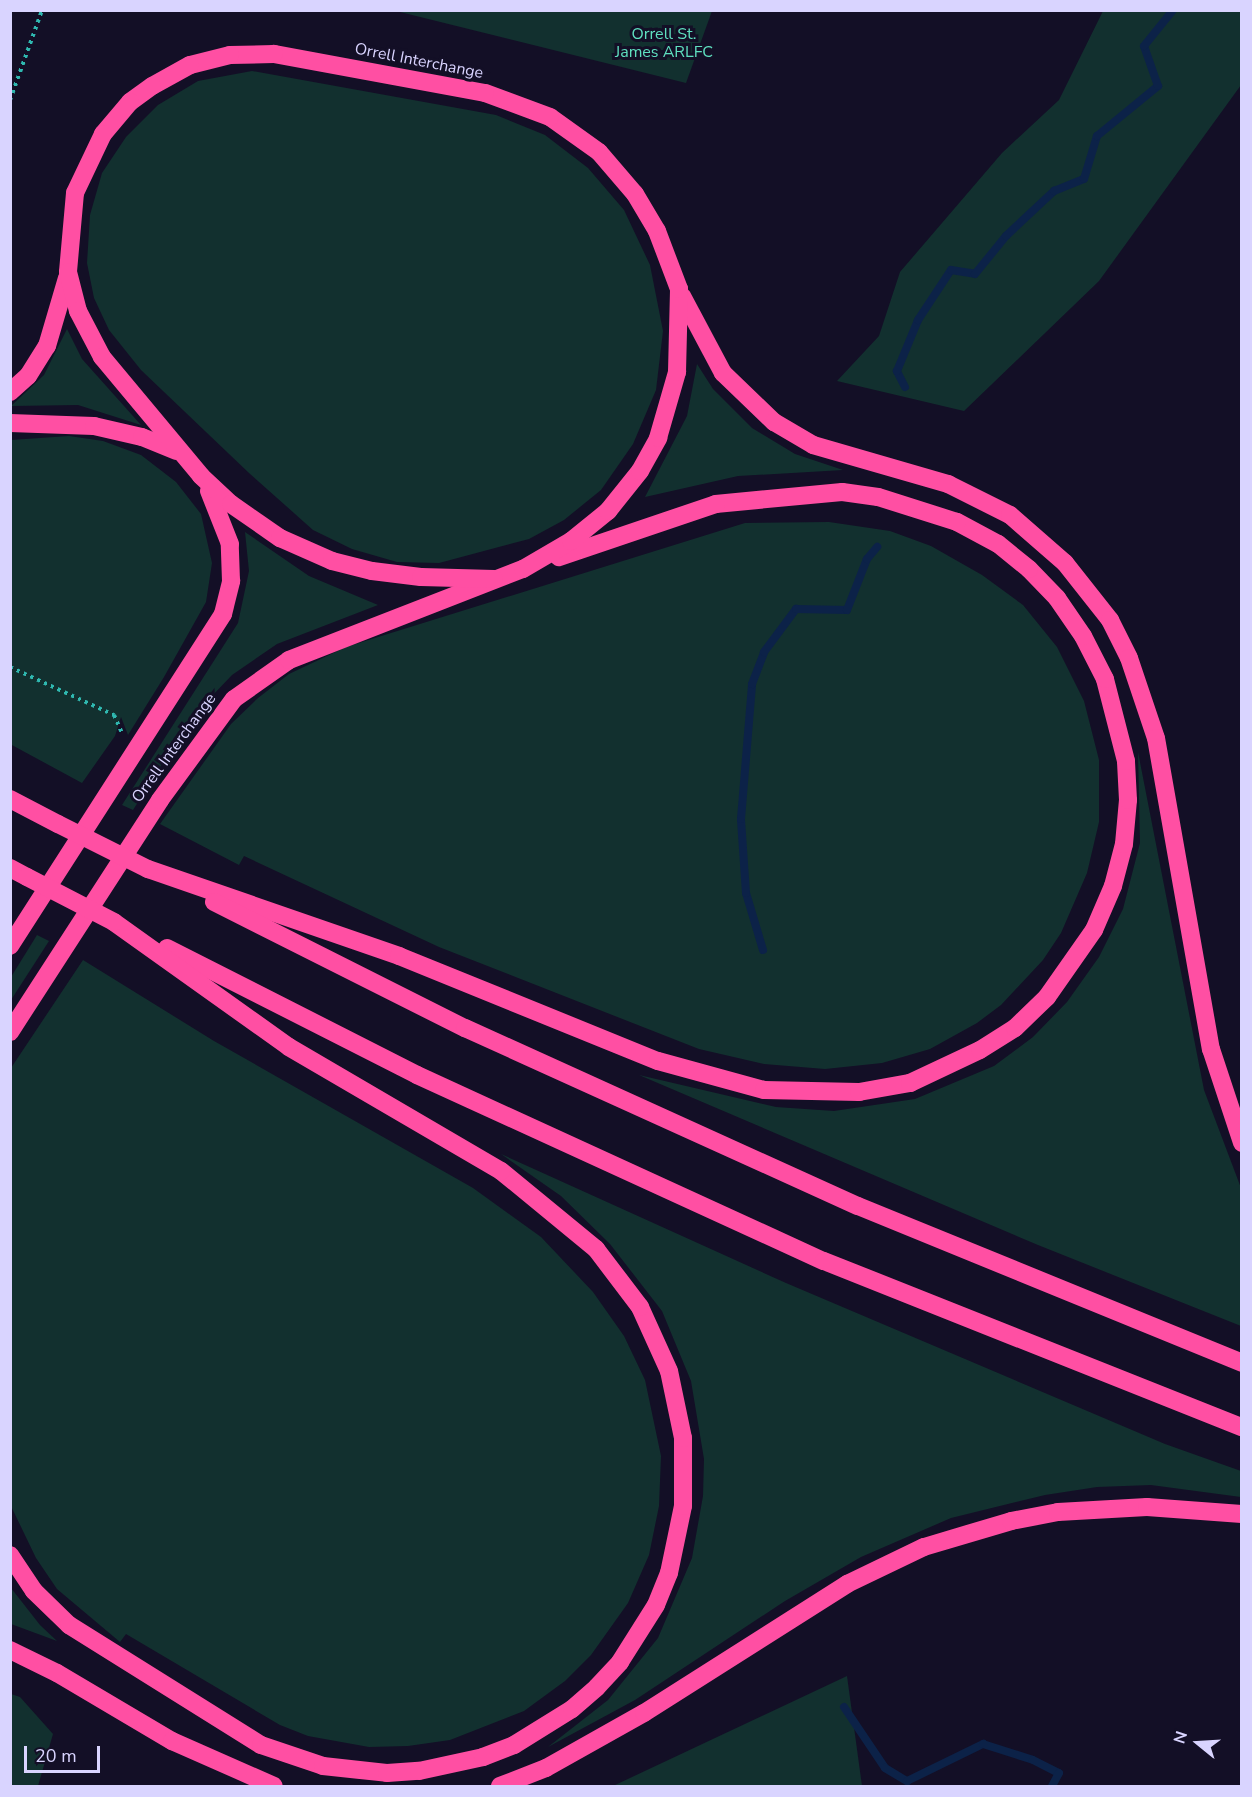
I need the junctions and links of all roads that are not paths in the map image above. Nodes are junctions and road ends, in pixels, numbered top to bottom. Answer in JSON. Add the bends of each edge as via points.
{"nodes":[{"id":1,"x":68,"y":272,"type":"junction"},
{"id":2,"x":679,"y":289,"type":"junction"},
{"id":3,"x":10,"y":392,"type":"edge"},
{"id":4,"x":10,"y":423,"type":"edge"},
{"id":5,"x":178,"y":452,"type":"junction"},
{"id":6,"x":201,"y":476,"type":"junction"},
{"id":7,"x":524,"y":569,"type":"junction"},
{"id":8,"x":494,"y":579,"type":"junction"},
{"id":9,"x":10,"y":800,"type":"edge"},
{"id":10,"x":10,"y":868,"type":"edge"},
{"id":11,"x":148,"y":869,"type":"junction"},
{"id":12,"x":114,"y":922,"type":"junction"},
{"id":13,"x":10,"y":946,"type":"edge"},
{"id":14,"x":10,"y":1032,"type":"edge"},
{"id":15,"x":1242,"y":1143,"type":"edge"},
{"id":16,"x":1242,"y":1363,"type":"edge"},
{"id":17,"x":1242,"y":1427,"type":"edge"},
{"id":18,"x":1242,"y":1515,"type":"edge"},
{"id":19,"x":10,"y":1555,"type":"edge"},
{"id":20,"x":10,"y":1650,"type":"edge"},
{"id":21,"x":274,"y":1786,"type":"edge"},
{"id":22,"x":500,"y":1786,"type":"edge"}],
"edges":[{"from":1,"to":2,"type":"highway","name":"Orrell Interchange","via":[[70,219],[80,177],[103,134],[130,102],[190,65],[230,55],[273,54],[485,93],[550,117],[599,152],[635,194],[657,231]]},
{"from":1,"to":3,"type":"highway","via":[[47,346],[28,376]]},
{"from":1,"to":5,"type":"highway","name":"Orrell Interchange","via":[[78,311],[102,357]]},
{"from":2,"to":7,"type":"highway","name":"Orrell Interchange","via":[[677,372],[658,438],[640,471],[608,511],[572,541]]},
{"from":2,"to":15,"type":"highway","via":[[723,374],[774,422],[813,445],[948,484],[1010,515],[1065,563],[1110,620],[1130,657],[1156,738],[1211,1049]]},
{"from":4,"to":5,"type":"highway","via":[[94,426],[142,437]]},
{"from":5,"to":6,"type":"highway","name":"Orrell Interchange"},
{"from":6,"to":8,"type":"highway","name":"Orrell Interchange","via":[[265,529],[332,561],[421,578]]},
{"from":6,"to":13,"type":"highway","name":"Orrell Interchange","via":[[221,512],[230,544],[231,581],[223,614]]},
{"from":7,"to":8,"type":"highway","name":"Orrell Interchange"},
{"from":7,"to":11,"type":"highway","via":[[716,504],[781,495],[842,492],[878,497],[957,522],[998,544],[1057,598],[1083,636],[1105,679],[1126,761],[1124,844],[1094,930],[1072,965],[1015,1028],[947,1068],[910,1083],[859,1092],[764,1090],[658,1061],[399,956]]},
{"from":8,"to":14,"type":"highway","name":"Orrell Interchange","via":[[289,660],[234,699],[160,800]]},
{"from":9,"to":11,"type":"highway","bridge":true},
{"from":10,"to":12,"type":"highway","bridge":true},
{"from":11,"to":16,"type":"highway","via":[[465,1028],[858,1206]]},
{"from":12,"to":17,"type":"highway","via":[[417,1075],[824,1261]]},
{"from":12,"to":19,"type":"highway","via":[[289,1047],[501,1171],[596,1249],[640,1307],[669,1371],[683,1438],[683,1506],[669,1573],[656,1605],[633,1644],[597,1687],[562,1716],[514,1745],[483,1757],[419,1771],[333,1768],[261,1745],[69,1625],[34,1591]]},
{"from":18,"to":22,"type":"highway","via":[[1148,1507],[1058,1512],[1011,1521],[924,1547],[847,1584],[644,1713],[546,1768]]},
{"from":20,"to":21,"type":"highway","via":[[172,1740]]}]}
